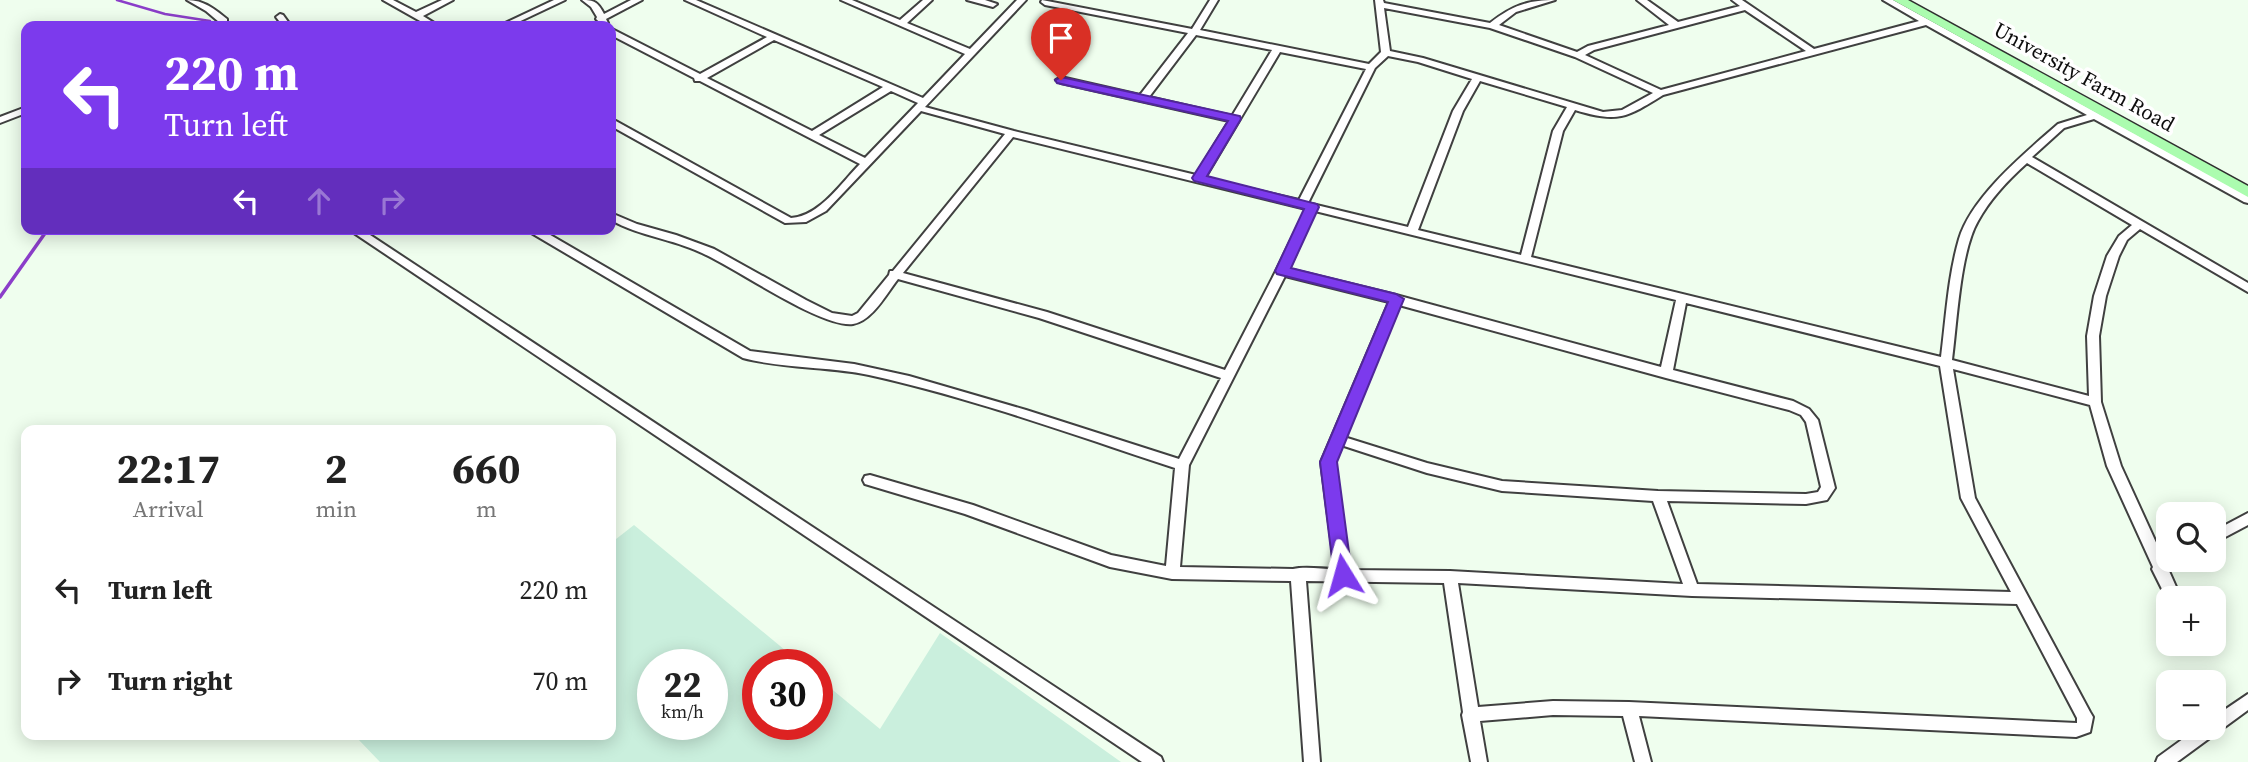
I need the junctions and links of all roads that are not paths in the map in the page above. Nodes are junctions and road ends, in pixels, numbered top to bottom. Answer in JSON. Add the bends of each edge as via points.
{"nodes":[{"id":1,"x":179,"y":0,"type":"edge"},
{"id":2,"x":192,"y":0,"type":"edge"},
{"id":3,"x":387,"y":0,"type":"edge"},
{"id":4,"x":449,"y":0,"type":"edge"},
{"id":5,"x":561,"y":0,"type":"edge"},
{"id":6,"x":586,"y":0,"type":"edge"},
{"id":7,"x":638,"y":0,"type":"edge"},
{"id":8,"x":689,"y":0,"type":"edge"},
{"id":9,"x":845,"y":0,"type":"edge"},
{"id":10,"x":928,"y":0,"type":"edge"},
{"id":11,"x":971,"y":0,"type":"edge"},
{"id":12,"x":1022,"y":0,"type":"edge"},
{"id":13,"x":1214,"y":0,"type":"edge"},
{"id":14,"x":1547,"y":0,"type":"edge"},
{"id":15,"x":1641,"y":0,"type":"edge"},
{"id":16,"x":1736,"y":0,"type":"edge"},
{"id":17,"x":1887,"y":0,"type":"edge"},
{"id":18,"x":1899,"y":0,"type":"edge"},
{"id":19,"x":1912,"y":0,"type":"edge"},
{"id":20,"x":1045,"y":2,"type":"edge"},
{"id":21,"x":1380,"y":3,"type":"edge"},
{"id":22,"x":993,"y":4,"type":"dead end"},
{"id":23,"x":1747,"y":7,"type":"junction"},
{"id":24,"x":417,"y":15,"type":"junction"},
{"id":25,"x":280,"y":17,"type":"dead end"},
{"id":26,"x":224,"y":21,"type":"edge"},
{"id":27,"x":283,"y":21,"type":"edge"},
{"id":28,"x":427,"y":21,"type":"edge"},
{"id":29,"x":514,"y":21,"type":"edge"},
{"id":30,"x":603,"y":21,"type":"edge"},
{"id":31,"x":605,"y":21,"type":"edge"},
{"id":32,"x":1927,"y":22,"type":"junction"},
{"id":33,"x":902,"y":23,"type":"junction"},
{"id":34,"x":1492,"y":26,"type":"junction"},
{"id":35,"x":1677,"y":26,"type":"junction"},
{"id":36,"x":1194,"y":32,"type":"junction"},
{"id":37,"x":616,"y":35,"type":"edge"},
{"id":38,"x":773,"y":37,"type":"junction"},
{"id":39,"x":1278,"y":48,"type":"junction"},
{"id":40,"x":1814,"y":52,"type":"junction"},
{"id":41,"x":971,"y":53,"type":"junction"},
{"id":42,"x":1386,"y":53,"type":"junction"},
{"id":43,"x":1578,"y":55,"type":"junction"},
{"id":44,"x":1371,"y":67,"type":"junction"},
{"id":45,"x":1478,"y":77,"type":"junction"},
{"id":46,"x":698,"y":79,"type":"junction"},
{"id":47,"x":1061,"y":80,"type":"dead end"},
{"id":48,"x":889,"y":88,"type":"junction"},
{"id":49,"x":1660,"y":93,"type":"junction"},
{"id":50,"x":1143,"y":98,"type":"junction"},
{"id":51,"x":923,"y":105,"type":"junction"},
{"id":52,"x":1573,"y":105,"type":"junction"},
{"id":53,"x":21,"y":112,"type":"edge"},
{"id":54,"x":2095,"y":115,"type":"junction"},
{"id":55,"x":1235,"y":119,"type":"junction"},
{"id":56,"x":0,"y":120,"type":"edge"},
{"id":57,"x":616,"y":125,"type":"edge"},
{"id":58,"x":1011,"y":133,"type":"junction"},
{"id":59,"x":811,"y":136,"type":"junction"},
{"id":60,"x":2026,"y":158,"type":"junction"},
{"id":61,"x":866,"y":163,"type":"junction"},
{"id":62,"x":1199,"y":178,"type":"junction"},
{"id":63,"x":2248,"y":184,"type":"edge"},
{"id":64,"x":2248,"y":192,"type":"edge"},
{"id":65,"x":2248,"y":200,"type":"edge"},
{"id":66,"x":1307,"y":206,"type":"junction"},
{"id":67,"x":616,"y":218,"type":"edge"},
{"id":68,"x":2140,"y":224,"type":"junction"},
{"id":69,"x":1412,"y":232,"type":"junction"},
{"id":70,"x":362,"y":235,"type":"edge"},
{"id":71,"x":542,"y":235,"type":"edge"},
{"id":72,"x":1525,"y":259,"type":"junction"},
{"id":73,"x":1282,"y":271,"type":"junction"},
{"id":74,"x":894,"y":274,"type":"junction"},
{"id":75,"x":2248,"y":288,"type":"edge"},
{"id":76,"x":1682,"y":297,"type":"junction"},
{"id":77,"x":1396,"y":299,"type":"junction"},
{"id":78,"x":1946,"y":363,"type":"junction"},
{"id":79,"x":1666,"y":374,"type":"junction"},
{"id":80,"x":1227,"y":375,"type":"junction"},
{"id":81,"x":2095,"y":402,"type":"junction"},
{"id":82,"x":1337,"y":439,"type":"junction"},
{"id":83,"x":1182,"y":465,"type":"junction"},
{"id":84,"x":870,"y":480,"type":"dead end"},
{"id":85,"x":1658,"y":496,"type":"junction"},
{"id":86,"x":2248,"y":518,"type":"edge"},
{"id":87,"x":2226,"y":531,"type":"edge"},
{"id":88,"x":2156,"y":562,"type":"edge"},
{"id":89,"x":1172,"y":573,"type":"junction"},
{"id":90,"x":1298,"y":573,"type":"junction"},
{"id":91,"x":1343,"y":575,"type":"junction"},
{"id":92,"x":1450,"y":576,"type":"junction"},
{"id":93,"x":1692,"y":590,"type":"junction"},
{"id":94,"x":2021,"y":598,"type":"junction"},
{"id":95,"x":2248,"y":701,"type":"edge"},
{"id":96,"x":1629,"y":709,"type":"junction"},
{"id":97,"x":1471,"y":715,"type":"junction"},
{"id":98,"x":2226,"y":717,"type":"edge"},
{"id":99,"x":2194,"y":740,"type":"edge"},
{"id":100,"x":1155,"y":762,"type":"edge"},
{"id":101,"x":1312,"y":762,"type":"edge"},
{"id":102,"x":1479,"y":762,"type":"edge"},
{"id":103,"x":1643,"y":762,"type":"edge"},
{"id":104,"x":2164,"y":762,"type":"edge"}],
"edges":[{"from":1,"to":2,"type":"street"},
{"from":2,"to":26,"type":"street"},
{"from":3,"to":24,"type":"street"},
{"from":4,"to":24,"type":"street"},
{"from":5,"to":29,"type":"street"},
{"from":6,"to":30,"type":"street","via":[[595,5]]},
{"from":7,"to":31,"type":"street"},
{"from":8,"to":38,"type":"street"},
{"from":9,"to":33,"type":"street"},
{"from":10,"to":33,"type":"street"},
{"from":11,"to":22,"type":"street"},
{"from":12,"to":41,"type":"street"},
{"from":13,"to":36,"type":"street"},
{"from":14,"to":34,"type":"street","via":[[1513,10]]},
{"from":15,"to":35,"type":"street"},
{"from":16,"to":23,"type":"street"},
{"from":17,"to":32,"type":"street"},
{"from":18,"to":64,"type":"street","name":"University Farm Road"},
{"from":19,"to":63,"type":"street","name":"University Farm Road"},
{"from":20,"to":36,"type":"street"},
{"from":21,"to":34,"type":"street"},
{"from":21,"to":42,"type":"street"},
{"from":23,"to":35,"type":"street"},
{"from":23,"to":40,"type":"street"},
{"from":24,"to":28,"type":"street"},
{"from":25,"to":27,"type":"street"},
{"from":32,"to":40,"type":"street"},
{"from":32,"to":54,"type":"street"},
{"from":33,"to":41,"type":"street"},
{"from":34,"to":43,"type":"street"},
{"from":35,"to":43,"type":"street"},
{"from":36,"to":39,"type":"street"},
{"from":36,"to":50,"type":"street"},
{"from":37,"to":46,"type":"street"},
{"from":38,"to":46,"type":"street"},
{"from":38,"to":48,"type":"street"},
{"from":39,"to":44,"type":"street"},
{"from":39,"to":55,"type":"street"},
{"from":40,"to":49,"type":"street"},
{"from":41,"to":51,"type":"street"},
{"from":42,"to":44,"type":"street"},
{"from":42,"to":45,"type":"street"},
{"from":43,"to":49,"type":"street"},
{"from":44,"to":66,"type":"street"},
{"from":45,"to":52,"type":"street"},
{"from":45,"to":69,"type":"street","via":[[1458,111]]},
{"from":46,"to":59,"type":"street"},
{"from":47,"to":50,"type":"street"},
{"from":48,"to":51,"type":"street"},
{"from":48,"to":59,"type":"street"},
{"from":49,"to":52,"type":"street","via":[[1615,116]]},
{"from":50,"to":55,"type":"street"},
{"from":51,"to":58,"type":"street"},
{"from":51,"to":61,"type":"street"},
{"from":52,"to":72,"type":"street","via":[[1558,131]]},
{"from":53,"to":56,"type":"street"},
{"from":54,"to":60,"type":"street","via":[[2062,126]]},
{"from":54,"to":65,"type":"street"},
{"from":55,"to":62,"type":"street"},
{"from":57,"to":61,"type":"street","via":[[789,220],[813,217]]},
{"from":58,"to":62,"type":"street"},
{"from":58,"to":74,"type":"street"},
{"from":59,"to":61,"type":"street"},
{"from":60,"to":68,"type":"street"},
{"from":60,"to":78,"type":"street","via":[[1985,200],[1965,238]]},
{"from":62,"to":66,"type":"street"},
{"from":66,"to":69,"type":"street"},
{"from":66,"to":73,"type":"street"},
{"from":67,"to":74,"type":"street","via":[[715,254],[812,308],[846,321],[862,316]]},
{"from":68,"to":75,"type":"street"},
{"from":68,"to":81,"type":"street","via":[[2123,238],[2113,256],[2100,296],[2093,336]]},
{"from":69,"to":72,"type":"street"},
{"from":70,"to":100,"type":"street"},
{"from":71,"to":83,"type":"street","via":[[747,355],[868,371]]},
{"from":72,"to":76,"type":"street"},
{"from":73,"to":77,"type":"street"},
{"from":73,"to":80,"type":"street"},
{"from":74,"to":80,"type":"street","via":[[1043,315]]},
{"from":76,"to":78,"type":"street"},
{"from":76,"to":79,"type":"street"},
{"from":77,"to":79,"type":"street"},
{"from":77,"to":82,"type":"street"},
{"from":78,"to":81,"type":"street"},
{"from":78,"to":94,"type":"street","via":[[1968,498]]},
{"from":79,"to":85,"type":"street","via":[[1805,412],[1812,420],[1828,488],[1822,496],[1806,499]]},
{"from":80,"to":83,"type":"street"},
{"from":81,"to":88,"type":"street","via":[[2114,466]]},
{"from":82,"to":85,"type":"street","via":[[1502,486]]},
{"from":82,"to":91,"type":"street","via":[[1328,462]]},
{"from":83,"to":89,"type":"street"},
{"from":84,"to":89,"type":"street","via":[[968,509],[1110,561]]},
{"from":85,"to":93,"type":"street"},
{"from":86,"to":87,"type":"street"},
{"from":89,"to":90,"type":"street"},
{"from":90,"to":91,"type":"street"},
{"from":90,"to":101,"type":"street"},
{"from":91,"to":92,"type":"street"},
{"from":92,"to":93,"type":"street"},
{"from":92,"to":97,"type":"street"},
{"from":93,"to":94,"type":"street"},
{"from":94,"to":96,"type":"street","via":[[2085,717],[2084,727],[2062,730]]},
{"from":95,"to":98,"type":"street"},
{"from":96,"to":97,"type":"street","via":[[1553,708]]},
{"from":96,"to":103,"type":"street"},
{"from":97,"to":102,"type":"street"},
{"from":99,"to":104,"type":"street"}]}
